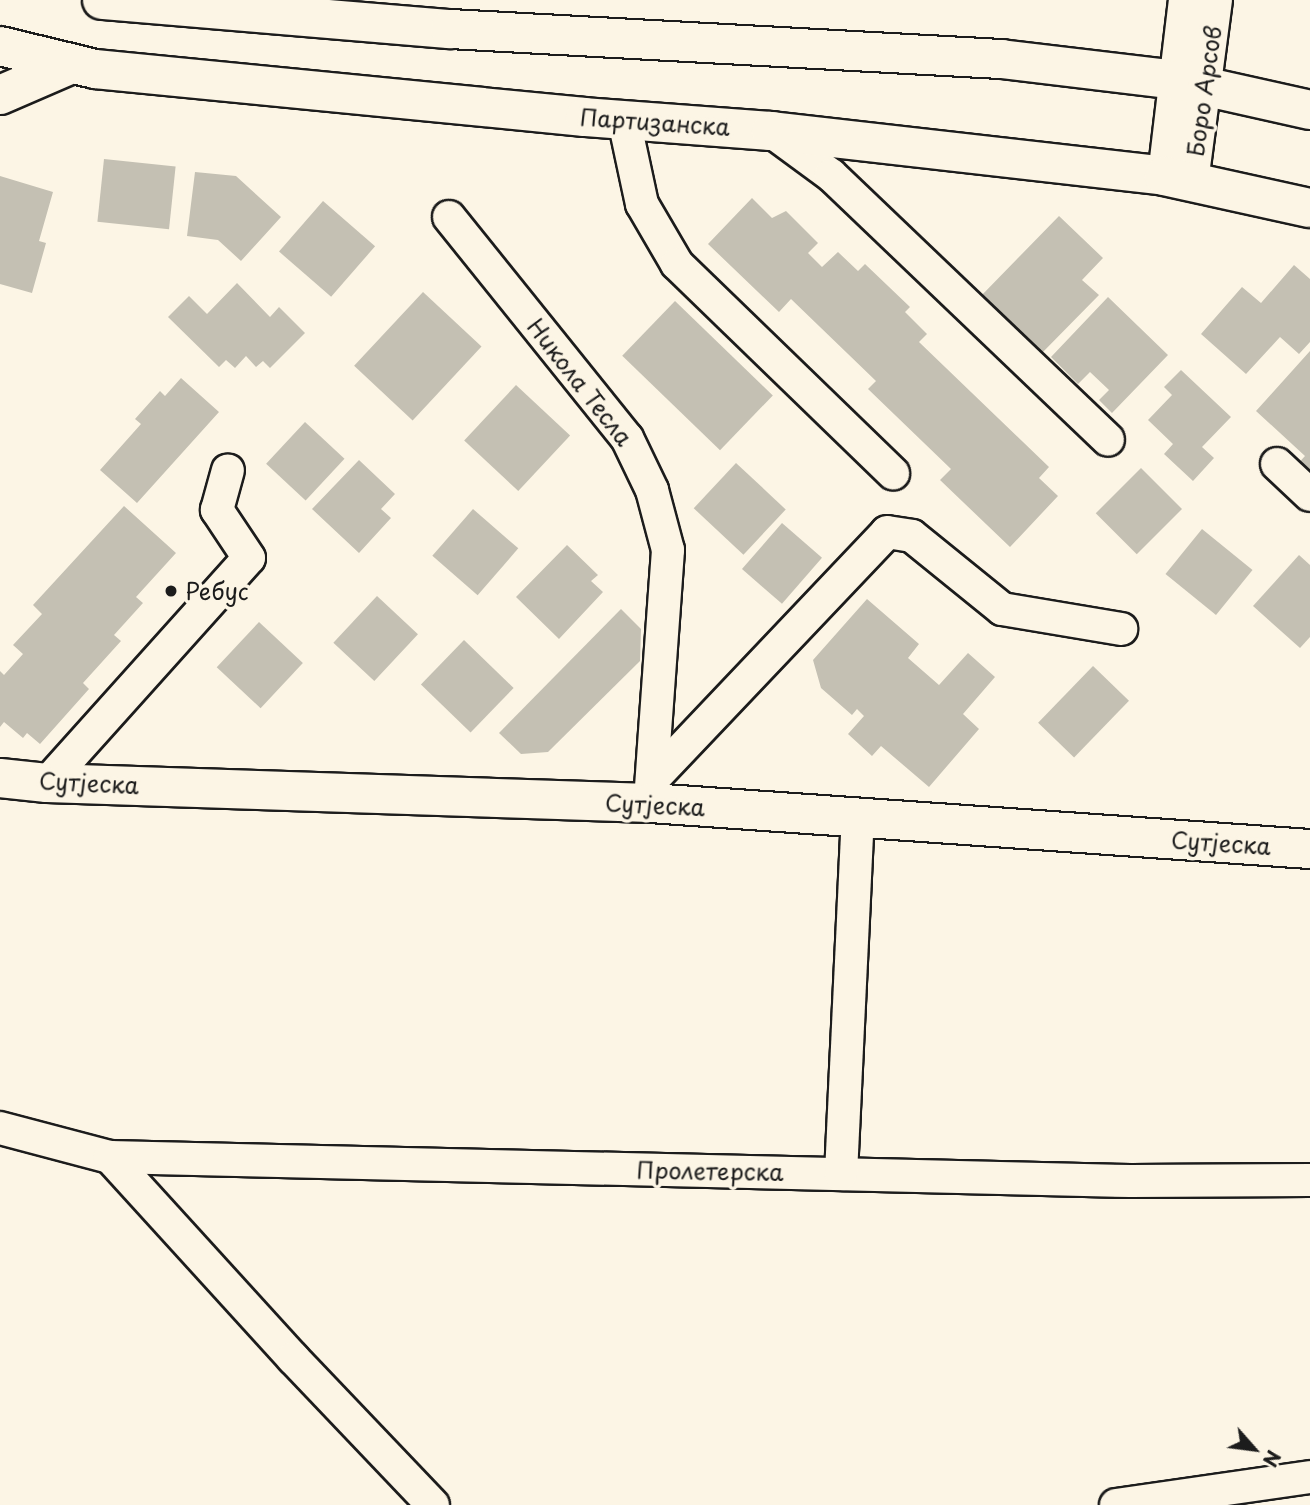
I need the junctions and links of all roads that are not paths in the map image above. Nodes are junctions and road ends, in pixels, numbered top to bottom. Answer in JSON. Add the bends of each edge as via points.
{"nodes":[{"id":1,"x":102,"y":0,"type":"edge"},
{"id":2,"x":1185,"y":0,"type":"edge"},
{"id":3,"x":1216,"y":0,"type":"edge"},
{"id":4,"x":0,"y":46,"type":"edge"},
{"id":5,"x":72,"y":64,"type":"junction"},
{"id":6,"x":1191,"y":83,"type":"junction"},
{"id":7,"x":0,"y":95,"type":"edge"},
{"id":8,"x":1310,"y":110,"type":"edge"},
{"id":9,"x":624,"y":120,"type":"junction"},
{"id":10,"x":771,"y":131,"type":"junction"},
{"id":11,"x":1178,"y":179,"type":"junction"},
{"id":12,"x":1310,"y":208,"type":"edge"},
{"id":13,"x":449,"y":217,"type":"dead end"},
{"id":14,"x":1108,"y":440,"type":"dead end"},
{"id":15,"x":1277,"y":464,"type":"dead end"},
{"id":16,"x":228,"y":470,"type":"dead end"},
{"id":17,"x":893,"y":473,"type":"dead end"},
{"id":18,"x":1310,"y":495,"type":"edge"},
{"id":19,"x":1121,"y":629,"type":"dead end"},
{"id":20,"x":0,"y":778,"type":"edge"},
{"id":21,"x":47,"y":783,"type":"junction"},
{"id":22,"x":652,"y":791,"type":"junction"},
{"id":23,"x":858,"y":818,"type":"junction"},
{"id":24,"x":1310,"y":848,"type":"edge"},
{"id":25,"x":0,"y":1128,"type":"edge"},
{"id":26,"x":110,"y":1157,"type":"junction"},
{"id":27,"x":841,"y":1174,"type":"junction"},
{"id":28,"x":1310,"y":1180,"type":"edge"},
{"id":29,"x":1310,"y":1477,"type":"edge"},
{"id":30,"x":433,"y":1505,"type":"edge"},
{"id":31,"x":1116,"y":1505,"type":"edge"}],
"edges":[{"from":1,"to":6,"type":"main road","via":[[450,29],[1001,59]]},
{"from":2,"to":6,"type":"street","name":"Боро Арсов"},
{"from":3,"to":6,"type":"street","name":"Боро Арсов"},
{"from":4,"to":5,"type":"main road","name":"Партизанска"},
{"from":5,"to":7,"type":"main road"},
{"from":5,"to":9,"type":"main road","name":"Партизанска"},
{"from":6,"to":8,"type":"main road"},
{"from":6,"to":11,"type":"street","name":"Боро Арсов"},
{"from":9,"to":10,"type":"main road","name":"Партизанска"},
{"from":9,"to":17,"type":"street","via":[[642,204],[677,264]]},
{"from":10,"to":11,"type":"main road","name":"Партизанска"},
{"from":10,"to":14,"type":"street","via":[[831,175]]},
{"from":11,"to":12,"type":"main road","name":"Партизанска"},
{"from":13,"to":22,"type":"street","name":"Никола Тесла","via":[[627,438],[652,490],[668,550]]},
{"from":15,"to":18,"type":"street"},
{"from":16,"to":21,"type":"street","via":[[217,510],[249,558]]},
{"from":19,"to":22,"type":"street","via":[[1002,609],[912,536],[887,532]]},
{"from":20,"to":21,"type":"main road","name":"Сутјеска"},
{"from":21,"to":22,"type":"main road","name":"Сутјеска"},
{"from":22,"to":23,"type":"main road","name":"Сутјеска"},
{"from":23,"to":24,"type":"main road","name":"Сутјеска"},
{"from":23,"to":27,"type":"street"},
{"from":25,"to":26,"type":"street","name":"Пролетерска"},
{"from":26,"to":27,"type":"street","name":"Пролетерска"},
{"from":26,"to":30,"type":"street"},
{"from":27,"to":28,"type":"street","name":"Пролетерска"},
{"from":29,"to":31,"type":"street"}]}
